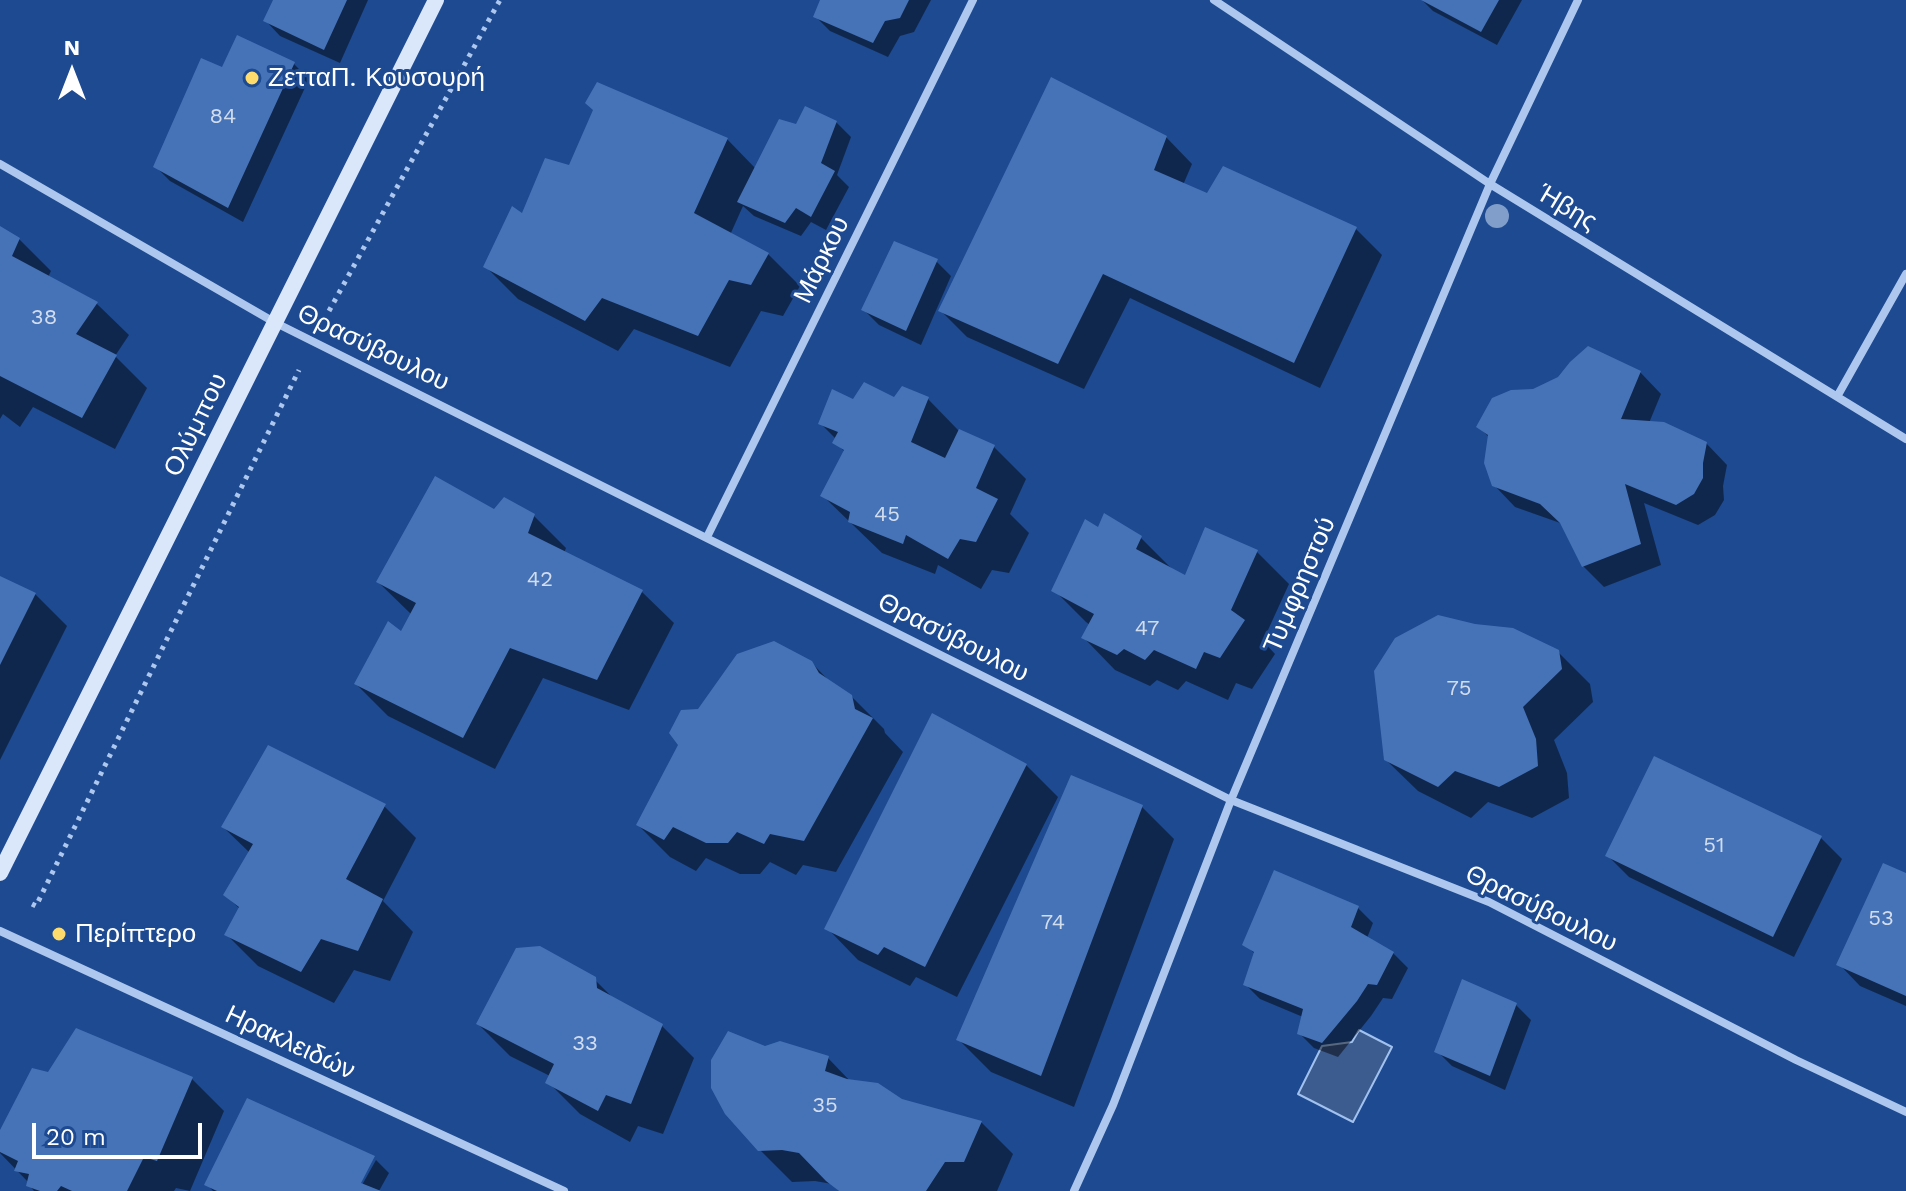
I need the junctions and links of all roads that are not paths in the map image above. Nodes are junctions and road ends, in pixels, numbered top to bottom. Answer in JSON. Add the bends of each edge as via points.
{"nodes":[{"id":1,"x":436,"y":0,"type":"edge"},
{"id":2,"x":973,"y":0,"type":"edge"},
{"id":3,"x":1214,"y":0,"type":"edge"},
{"id":4,"x":1578,"y":0,"type":"edge"},
{"id":5,"x":0,"y":164,"type":"edge"},
{"id":6,"x":1490,"y":184,"type":"junction"},
{"id":7,"x":1906,"y":274,"type":"edge"},
{"id":8,"x":274,"y":322,"type":"junction"},
{"id":9,"x":1838,"y":395,"type":"junction"},
{"id":10,"x":1906,"y":439,"type":"edge"},
{"id":11,"x":707,"y":537,"type":"junction"},
{"id":12,"x":1231,"y":800,"type":"junction"},
{"id":13,"x":0,"y":873,"type":"edge"},
{"id":14,"x":0,"y":931,"type":"edge"},
{"id":15,"x":1906,"y":1112,"type":"edge"},
{"id":16,"x":564,"y":1191,"type":"edge"},
{"id":17,"x":1074,"y":1191,"type":"edge"}],
"edges":[{"from":1,"to":8,"type":"street","name":"Ολύμπου"},
{"from":2,"to":11,"type":"street","name":"Μάρκου"},
{"from":3,"to":6,"type":"street","name":"Ήβης"},
{"from":4,"to":6,"type":"street","name":"Τυμφρηστού"},
{"from":5,"to":8,"type":"street","name":"Θρασύβουλου"},
{"from":6,"to":9,"type":"street","name":"Ήβης"},
{"from":6,"to":12,"type":"street","name":"Τυμφρηστού"},
{"from":7,"to":9,"type":"street"},
{"from":8,"to":11,"type":"street","name":"Θρασύβουλου"},
{"from":8,"to":13,"type":"street","name":"Ολύμπου"},
{"from":9,"to":10,"type":"street","name":"Ήβης"},
{"from":11,"to":12,"type":"street","name":"Θρασύβουλου"},
{"from":12,"to":15,"type":"street","name":"Θρασύβουλου","via":[[1489,902]]},
{"from":12,"to":17,"type":"street","name":"Τυμφρηστού","via":[[1113,1105]]},
{"from":14,"to":16,"type":"street","name":"Ηρακλειδών"}]}
